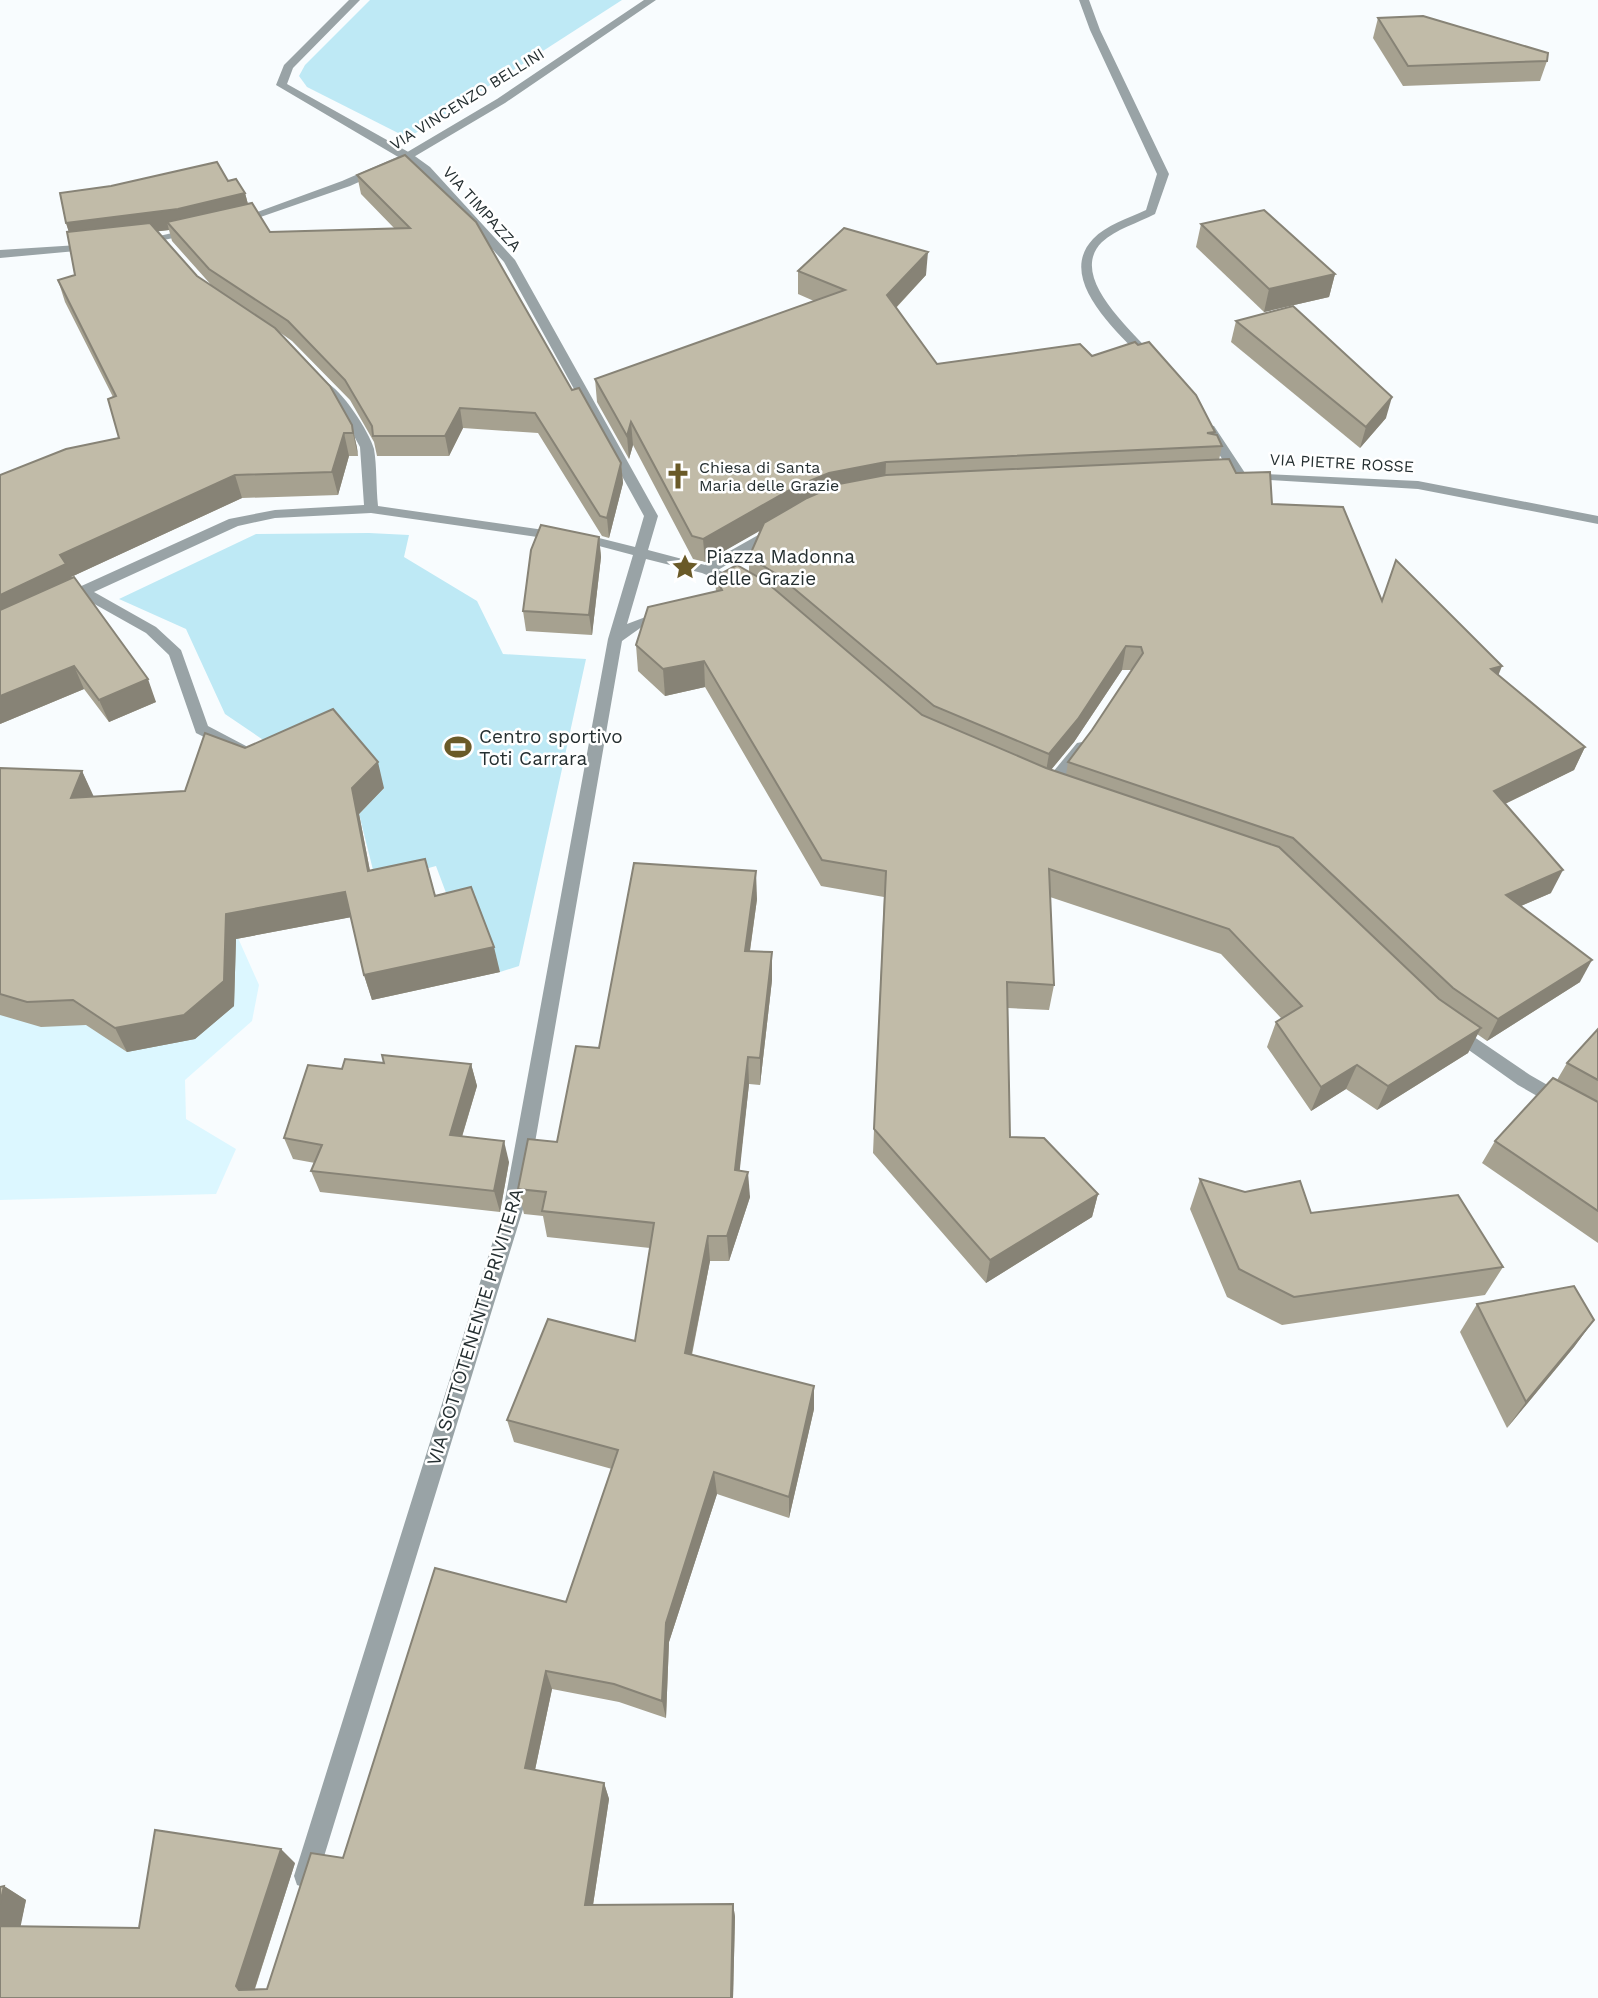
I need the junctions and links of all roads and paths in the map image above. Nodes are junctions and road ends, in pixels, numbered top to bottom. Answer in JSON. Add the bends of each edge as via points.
{"nodes":[{"id":1,"x":355,"y":0,"type":"edge"},
{"id":2,"x":651,"y":0,"type":"edge"},
{"id":3,"x":1084,"y":0,"type":"edge"},
{"id":4,"x":408,"y":156,"type":"junction"},
{"id":5,"x":223,"y":225,"type":"edge"},
{"id":6,"x":211,"y":228,"type":"edge"},
{"id":7,"x":126,"y":243,"type":"edge"},
{"id":8,"x":102,"y":246,"type":"edge"},
{"id":9,"x":0,"y":254,"type":"edge"},
{"id":10,"x":1158,"y":368,"type":"edge"},
{"id":11,"x":315,"y":376,"type":"edge"},
{"id":12,"x":1203,"y":420,"type":"edge"},
{"id":13,"x":371,"y":509,"type":"junction"},
{"id":14,"x":650,"y":516,"type":"joint"},
{"id":15,"x":1598,"y":520,"type":"edge"},
{"id":16,"x":790,"y":522,"type":"edge"},
{"id":17,"x":757,"y":542,"type":"junction"},
{"id":18,"x":640,"y":551,"type":"junction"},
{"id":19,"x":707,"y":570,"type":"junction"},
{"id":20,"x":744,"y":577,"type":"junction"},
{"id":21,"x":82,"y":592,"type":"junction"},
{"id":22,"x":720,"y":594,"type":"edge"},
{"id":23,"x":47,"y":608,"type":"edge"},
{"id":24,"x":675,"y":611,"type":"edge"},
{"id":25,"x":615,"y":639,"type":"junction"},
{"id":26,"x":1088,"y":737,"type":"edge"},
{"id":27,"x":245,"y":753,"type":"edge"},
{"id":28,"x":1068,"y":794,"type":"edge"},
{"id":29,"x":1446,"y":1025,"type":"edge"},
{"id":30,"x":1598,"y":1123,"type":"edge"},
{"id":31,"x":301,"y":1892,"type":"edge"}],
"edges":[{"from":1,"to":4,"type":"street","name":"VIA TIMPAZZA","via":[[288,67],[281,85]]},
{"from":2,"to":4,"type":"street","name":"VIA VINCENZO BELLINI"},
{"from":3,"to":10,"type":"street","via":[[1163,174],[1151,212],[1097,240],[1087,257],[1087,279],[1095,296]]},
{"from":4,"to":5,"type":"street","name":"VIA VINCENZO BELLINI","via":[[341,187]]},
{"from":4,"to":14,"type":"street","name":"VIA TIMPAZZA","via":[[426,169],[509,260]]},
{"from":6,"to":7,"type":"street","via":[[165,243]]},
{"from":8,"to":9,"type":"street"},
{"from":11,"to":13,"type":"street","via":[[342,405],[367,447]]},
{"from":12,"to":15,"type":"street","name":"VIA PIETRE ROSSE","via":[[1233,475],[1418,485]]},
{"from":13,"to":18,"type":"street"},
{"from":13,"to":21,"type":"street","via":[[275,514],[234,522]]},
{"from":14,"to":18,"type":"street","name":"VIA SOTTOTENENTE PRIVITERA"},
{"from":16,"to":17,"type":"street"},
{"from":17,"to":19,"type":"street"},
{"from":17,"to":20,"type":"street"},
{"from":18,"to":19,"type":"street"},
{"from":18,"to":25,"type":"street","name":"VIA SOTTOTENENTE PRIVITERA"},
{"from":19,"to":20,"type":"street"},
{"from":20,"to":22,"type":"street"},
{"from":21,"to":23,"type":"street"},
{"from":21,"to":27,"type":"street","via":[[151,630],[177,653],[201,729]]},
{"from":24,"to":25,"type":"street","via":[[638,623]]},
{"from":25,"to":31,"type":"street","name":"VIA SOTTOTENENTE PRIVITERA","via":[[514,1206]]},
{"from":26,"to":28,"type":"street","via":[[1043,785]]},
{"from":29,"to":30,"type":"street","via":[[1524,1080]]}]}
